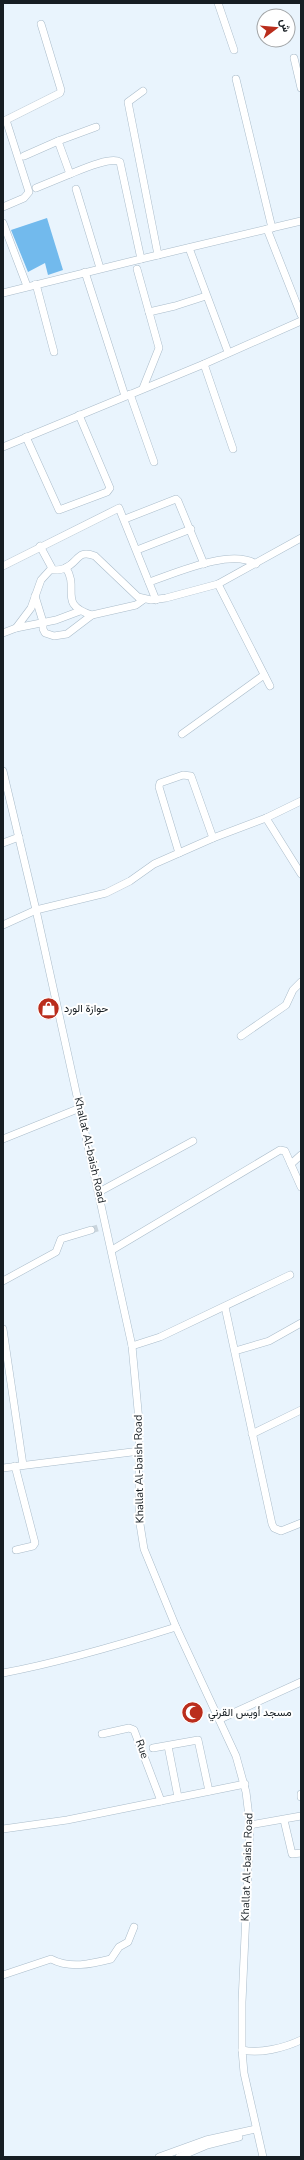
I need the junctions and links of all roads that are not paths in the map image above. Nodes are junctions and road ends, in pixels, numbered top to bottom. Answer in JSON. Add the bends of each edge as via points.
{"nodes":[{"id":1,"x":218,"y":3,"type":"edge"},
{"id":2,"x":41,"y":24,"type":"dead end"},
{"id":3,"x":234,"y":50,"type":"dead end"},
{"id":4,"x":294,"y":58,"type":"dead end"},
{"id":5,"x":236,"y":78,"type":"dead end"},
{"id":6,"x":301,"y":88,"type":"edge"},
{"id":7,"x":143,"y":91,"type":"dead end"},
{"id":8,"x":96,"y":127,"type":"dead end"},
{"id":9,"x":58,"y":141,"type":"junction"},
{"id":10,"x":24,"y":156,"type":"dead end"},
{"id":11,"x":70,"y":174,"type":"junction"},
{"id":12,"x":36,"y":188,"type":"dead end"},
{"id":13,"x":76,"y":189,"type":"dead end"},
{"id":14,"x":3,"y":207,"type":"edge"},
{"id":15,"x":3,"y":223,"type":"edge"},
{"id":16,"x":300,"y":224,"type":"edge"},
{"id":17,"x":270,"y":229,"type":"junction"},
{"id":18,"x":189,"y":248,"type":"junction"},
{"id":19,"x":158,"y":255,"type":"junction"},
{"id":20,"x":141,"y":259,"type":"junction"},
{"id":21,"x":100,"y":268,"type":"junction"},
{"id":22,"x":137,"y":269,"type":"dead end"},
{"id":23,"x":85,"y":272,"type":"junction"},
{"id":24,"x":36,"y":284,"type":"junction"},
{"id":25,"x":27,"y":286,"type":"junction"},
{"id":26,"x":3,"y":293,"type":"edge"},
{"id":27,"x":206,"y":296,"type":"junction"},
{"id":28,"x":148,"y":312,"type":"junction"},
{"id":29,"x":301,"y":321,"type":"edge"},
{"id":30,"x":54,"y":352,"type":"dead end"},
{"id":31,"x":228,"y":352,"type":"junction"},
{"id":32,"x":204,"y":364,"type":"junction"},
{"id":33,"x":143,"y":388,"type":"junction"},
{"id":34,"x":128,"y":395,"type":"junction"},
{"id":35,"x":79,"y":415,"type":"junction"},
{"id":36,"x":26,"y":437,"type":"junction"},
{"id":37,"x":3,"y":448,"type":"edge"},
{"id":38,"x":233,"y":449,"type":"dead end"},
{"id":39,"x":154,"y":462,"type":"dead end"},
{"id":40,"x":125,"y":519,"type":"junction"},
{"id":41,"x":191,"y":529,"type":"junction"},
{"id":42,"x":301,"y":538,"type":"edge"},
{"id":43,"x":40,"y":546,"type":"junction"},
{"id":44,"x":137,"y":550,"type":"junction"},
{"id":45,"x":204,"y":564,"type":"junction"},
{"id":46,"x":256,"y":564,"type":"junction"},
{"id":47,"x":3,"y":566,"type":"edge"},
{"id":48,"x":66,"y":568,"type":"junction"},
{"id":49,"x":50,"y":569,"type":"junction"},
{"id":50,"x":149,"y":582,"type":"junction"},
{"id":51,"x":218,"y":584,"type":"junction"},
{"id":52,"x":35,"y":596,"type":"junction"},
{"id":53,"x":143,"y":600,"type":"junction"},
{"id":54,"x":156,"y":600,"type":"junction"},
{"id":55,"x":80,"y":611,"type":"junction"},
{"id":56,"x":92,"y":615,"type":"junction"},
{"id":57,"x":43,"y":622,"type":"junction"},
{"id":58,"x":16,"y":628,"type":"junction"},
{"id":59,"x":3,"y":633,"type":"edge"},
{"id":60,"x":264,"y":675,"type":"junction"},
{"id":61,"x":270,"y":686,"type":"dead end"},
{"id":62,"x":182,"y":734,"type":"dead end"},
{"id":63,"x":3,"y":771,"type":"edge"},
{"id":64,"x":301,"y":801,"type":"edge"},
{"id":65,"x":266,"y":818,"type":"junction"},
{"id":66,"x":19,"y":837,"type":"junction"},
{"id":67,"x":213,"y":838,"type":"junction"},
{"id":68,"x":3,"y":843,"type":"edge"},
{"id":69,"x":179,"y":853,"type":"junction"},
{"id":70,"x":301,"y":874,"type":"edge"},
{"id":71,"x":36,"y":910,"type":"junction"},
{"id":72,"x":3,"y":926,"type":"edge"},
{"id":73,"x":301,"y":982,"type":"edge"},
{"id":74,"x":241,"y":1036,"type":"dead end"},
{"id":75,"x":80,"y":1108,"type":"junction"},
{"id":76,"x":3,"y":1139,"type":"edge"},
{"id":77,"x":193,"y":1141,"type":"dead end"},
{"id":78,"x":301,"y":1155,"type":"edge"},
{"id":79,"x":291,"y":1164,"type":"junction"},
{"id":80,"x":301,"y":1187,"type":"edge"},
{"id":81,"x":99,"y":1192,"type":"junction"},
{"id":82,"x":91,"y":1230,"type":"tunnel mouth"},
{"id":83,"x":112,"y":1250,"type":"junction"},
{"id":84,"x":290,"y":1275,"type":"dead end"},
{"id":85,"x":3,"y":1281,"type":"edge"},
{"id":86,"x":225,"y":1307,"type":"junction"},
{"id":87,"x":301,"y":1323,"type":"edge"},
{"id":88,"x":3,"y":1329,"type":"edge"},
{"id":89,"x":132,"y":1346,"type":"junction"},
{"id":90,"x":235,"y":1352,"type":"junction"},
{"id":91,"x":301,"y":1410,"type":"edge"},
{"id":92,"x":252,"y":1434,"type":"junction"},
{"id":93,"x":140,"y":1451,"type":"junction"},
{"id":94,"x":19,"y":1465,"type":"junction"},
{"id":95,"x":3,"y":1468,"type":"edge"},
{"id":96,"x":301,"y":1523,"type":"edge"},
{"id":97,"x":16,"y":1550,"type":"dead end"},
{"id":98,"x":176,"y":1627,"type":"junction"},
{"id":99,"x":3,"y":1673,"type":"edge"},
{"id":100,"x":301,"y":1682,"type":"edge"},
{"id":101,"x":220,"y":1719,"type":"junction"},
{"id":102,"x":102,"y":1734,"type":"dead end"},
{"id":103,"x":168,"y":1746,"type":"junction"},
{"id":104,"x":153,"y":1748,"type":"dead end"},
{"id":105,"x":245,"y":1784,"type":"junction"},
{"id":106,"x":209,"y":1791,"type":"junction"},
{"id":107,"x":301,"y":1794,"type":"edge"},
{"id":108,"x":178,"y":1797,"type":"junction"},
{"id":109,"x":301,"y":1797,"type":"edge"},
{"id":110,"x":161,"y":1801,"type":"junction"},
{"id":111,"x":301,"y":1816,"type":"edge"},
{"id":112,"x":284,"y":1820,"type":"junction"},
{"id":113,"x":250,"y":1825,"type":"junction"},
{"id":114,"x":3,"y":1829,"type":"edge"},
{"id":115,"x":301,"y":1853,"type":"edge"},
{"id":116,"x":134,"y":1928,"type":"dead end"},
{"id":117,"x":3,"y":1975,"type":"edge"},
{"id":118,"x":301,"y":2040,"type":"edge"},
{"id":119,"x":242,"y":2050,"type":"junction"},
{"id":120,"x":256,"y":2131,"type":"junction"},
{"id":121,"x":159,"y":2157,"type":"edge"},
{"id":122,"x":179,"y":2157,"type":"edge"},
{"id":123,"x":263,"y":2157,"type":"edge"}],
"edges":[{"from":1,"to":3,"type":"street"},
{"from":2,"to":14,"type":"street","via":[[61,90],[60,93],[6,120],[29,192],[24,198]]},
{"from":4,"to":6,"type":"street"},
{"from":5,"to":17,"type":"street"},
{"from":7,"to":19,"type":"street","via":[[128,102]]},
{"from":8,"to":9,"type":"street"},
{"from":9,"to":10,"type":"street"},
{"from":9,"to":11,"type":"street"},
{"from":11,"to":12,"type":"street"},
{"from":11,"to":20,"type":"street","via":[[100,163],[115,160],[120,162]]},
{"from":13,"to":21,"type":"street"},
{"from":15,"to":25,"type":"street"},
{"from":16,"to":17,"type":"street"},
{"from":17,"to":18,"type":"street"},
{"from":17,"to":29,"type":"street"},
{"from":18,"to":19,"type":"street"},
{"from":18,"to":27,"type":"street"},
{"from":19,"to":20,"type":"street"},
{"from":20,"to":21,"type":"street"},
{"from":21,"to":23,"type":"street"},
{"from":22,"to":28,"type":"street"},
{"from":23,"to":24,"type":"street"},
{"from":23,"to":34,"type":"street"},
{"from":24,"to":25,"type":"street"},
{"from":24,"to":30,"type":"street"},
{"from":25,"to":26,"type":"street"},
{"from":27,"to":28,"type":"street"},
{"from":27,"to":31,"type":"street"},
{"from":28,"to":33,"type":"street","via":[[159,348]]},
{"from":29,"to":31,"type":"street"},
{"from":31,"to":32,"type":"street"},
{"from":32,"to":33,"type":"street"},
{"from":32,"to":38,"type":"street"},
{"from":33,"to":34,"type":"street"},
{"from":34,"to":35,"type":"street"},
{"from":34,"to":39,"type":"street"},
{"from":35,"to":36,"type":"street"},
{"from":35,"to":36,"type":"street","via":[[110,488],[107,492],[60,510]]},
{"from":36,"to":37,"type":"street"},
{"from":40,"to":41,"type":"street","via":[[176,499]]},
{"from":40,"to":43,"type":"street","via":[[120,509],[116,508]]},
{"from":40,"to":44,"type":"street"},
{"from":41,"to":44,"type":"street"},
{"from":41,"to":45,"type":"street"},
{"from":42,"to":46,"type":"street"},
{"from":43,"to":47,"type":"street"},
{"from":43,"to":49,"type":"street"},
{"from":44,"to":50,"type":"street"},
{"from":45,"to":46,"type":"street","via":[[231,557],[248,559]]},
{"from":45,"to":50,"type":"street"},
{"from":46,"to":51,"type":"street"},
{"from":48,"to":49,"type":"street"},
{"from":48,"to":53,"type":"street","via":[[82,554],[95,556],[131,592]]},
{"from":48,"to":55,"type":"street","via":[[72,602]]},
{"from":49,"to":52,"type":"street","via":[[41,580]]},
{"from":50,"to":54,"type":"street"},
{"from":51,"to":54,"type":"street"},
{"from":51,"to":60,"type":"street"},
{"from":52,"to":57,"type":"street"},
{"from":52,"to":58,"type":"street"},
{"from":53,"to":54,"type":"street"},
{"from":53,"to":56,"type":"street","via":[[136,605]]},
{"from":55,"to":56,"type":"street"},
{"from":55,"to":57,"type":"street"},
{"from":56,"to":57,"type":"street","via":[[67,634],[54,636],[45,633]]},
{"from":57,"to":58,"type":"street"},
{"from":58,"to":59,"type":"street"},
{"from":60,"to":61,"type":"street"},
{"from":60,"to":62,"type":"street"},
{"from":63,"to":66,"type":"street","name":"Khallat Al-baish Road"},
{"from":64,"to":65,"type":"street"},
{"from":65,"to":67,"type":"street"},
{"from":65,"to":70,"type":"street"},
{"from":66,"to":68,"type":"street"},
{"from":66,"to":71,"type":"street","name":"Khallat Al-baish Road"},
{"from":67,"to":69,"type":"street"},
{"from":67,"to":69,"type":"street","via":[[192,776],[183,775],[160,783],[159,787]]},
{"from":69,"to":71,"type":"street","via":[[154,864],[106,893]]},
{"from":71,"to":72,"type":"street"},
{"from":71,"to":75,"type":"street","name":"Khallat Al-baish Road"},
{"from":73,"to":74,"type":"street","via":[[286,1005]]},
{"from":75,"to":76,"type":"street"},
{"from":75,"to":81,"type":"street","name":"Khallat Al-baish Road"},
{"from":77,"to":81,"type":"street"},
{"from":78,"to":79,"type":"street"},
{"from":79,"to":80,"type":"street"},
{"from":79,"to":83,"type":"street","via":[[285,1151],[280,1150]]},
{"from":81,"to":83,"type":"street","name":"Khallat Al-baish Road","via":[[104,1226]]},
{"from":82,"to":85,"type":"street","via":[[63,1238],[56,1252]]},
{"from":83,"to":89,"type":"street","name":"Khallat Al-baish Road"},
{"from":84,"to":86,"type":"street"},
{"from":86,"to":89,"type":"street","via":[[160,1337]]},
{"from":86,"to":90,"type":"street"},
{"from":87,"to":90,"type":"street","via":[[269,1341]]},
{"from":88,"to":94,"type":"street"},
{"from":89,"to":93,"type":"street","name":"Khallat Al-baish Road","via":[[137,1383]]},
{"from":90,"to":92,"type":"street"},
{"from":91,"to":92,"type":"street"},
{"from":92,"to":96,"type":"street","via":[[274,1528],[281,1531]]},
{"from":93,"to":94,"type":"street"},
{"from":93,"to":98,"type":"street","name":"Khallat Al-baish Road","via":[[138,1503],[144,1549]]},
{"from":94,"to":95,"type":"street"},
{"from":94,"to":97,"type":"street","via":[[35,1543],[33,1546]]},
{"from":98,"to":99,"type":"street","via":[[82,1655]]},
{"from":98,"to":101,"type":"street","name":"Khallat Al-baish Road"},
{"from":100,"to":101,"type":"street"},
{"from":101,"to":105,"type":"street","name":"Khallat Al-baish Road"},
{"from":102,"to":110,"type":"street","name":"Rue","via":[[129,1728],[134,1730]]},
{"from":103,"to":104,"type":"street","name":"Rue"},
{"from":103,"to":106,"type":"street","name":"Rue","via":[[198,1740]]},
{"from":103,"to":108,"type":"street"},
{"from":105,"to":106,"type":"street"},
{"from":105,"to":113,"type":"street","name":"Khallat Al-baish Road"},
{"from":106,"to":108,"type":"street"},
{"from":107,"to":109,"type":"street"},
{"from":108,"to":110,"type":"street"},
{"from":110,"to":114,"type":"street","via":[[67,1820]]},
{"from":111,"to":112,"type":"street"},
{"from":112,"to":113,"type":"street"},
{"from":112,"to":115,"type":"street","via":[[292,1854]]},
{"from":113,"to":119,"type":"street","name":"Khallat Al-baish Road"},
{"from":116,"to":117,"type":"street","via":[[128,1942],[119,1947],[111,1959],[74,1965],[60,1964],[51,1959]]},
{"from":118,"to":119,"type":"street","via":[[263,2051]]},
{"from":119,"to":120,"type":"street","name":"Khallat Al-baish Road"},
{"from":120,"to":121,"type":"street","via":[[206,2140]]},
{"from":120,"to":122,"type":"street","via":[[207,2145]]},
{"from":120,"to":123,"type":"street","name":"Khallat Al-baish Road"}]}
